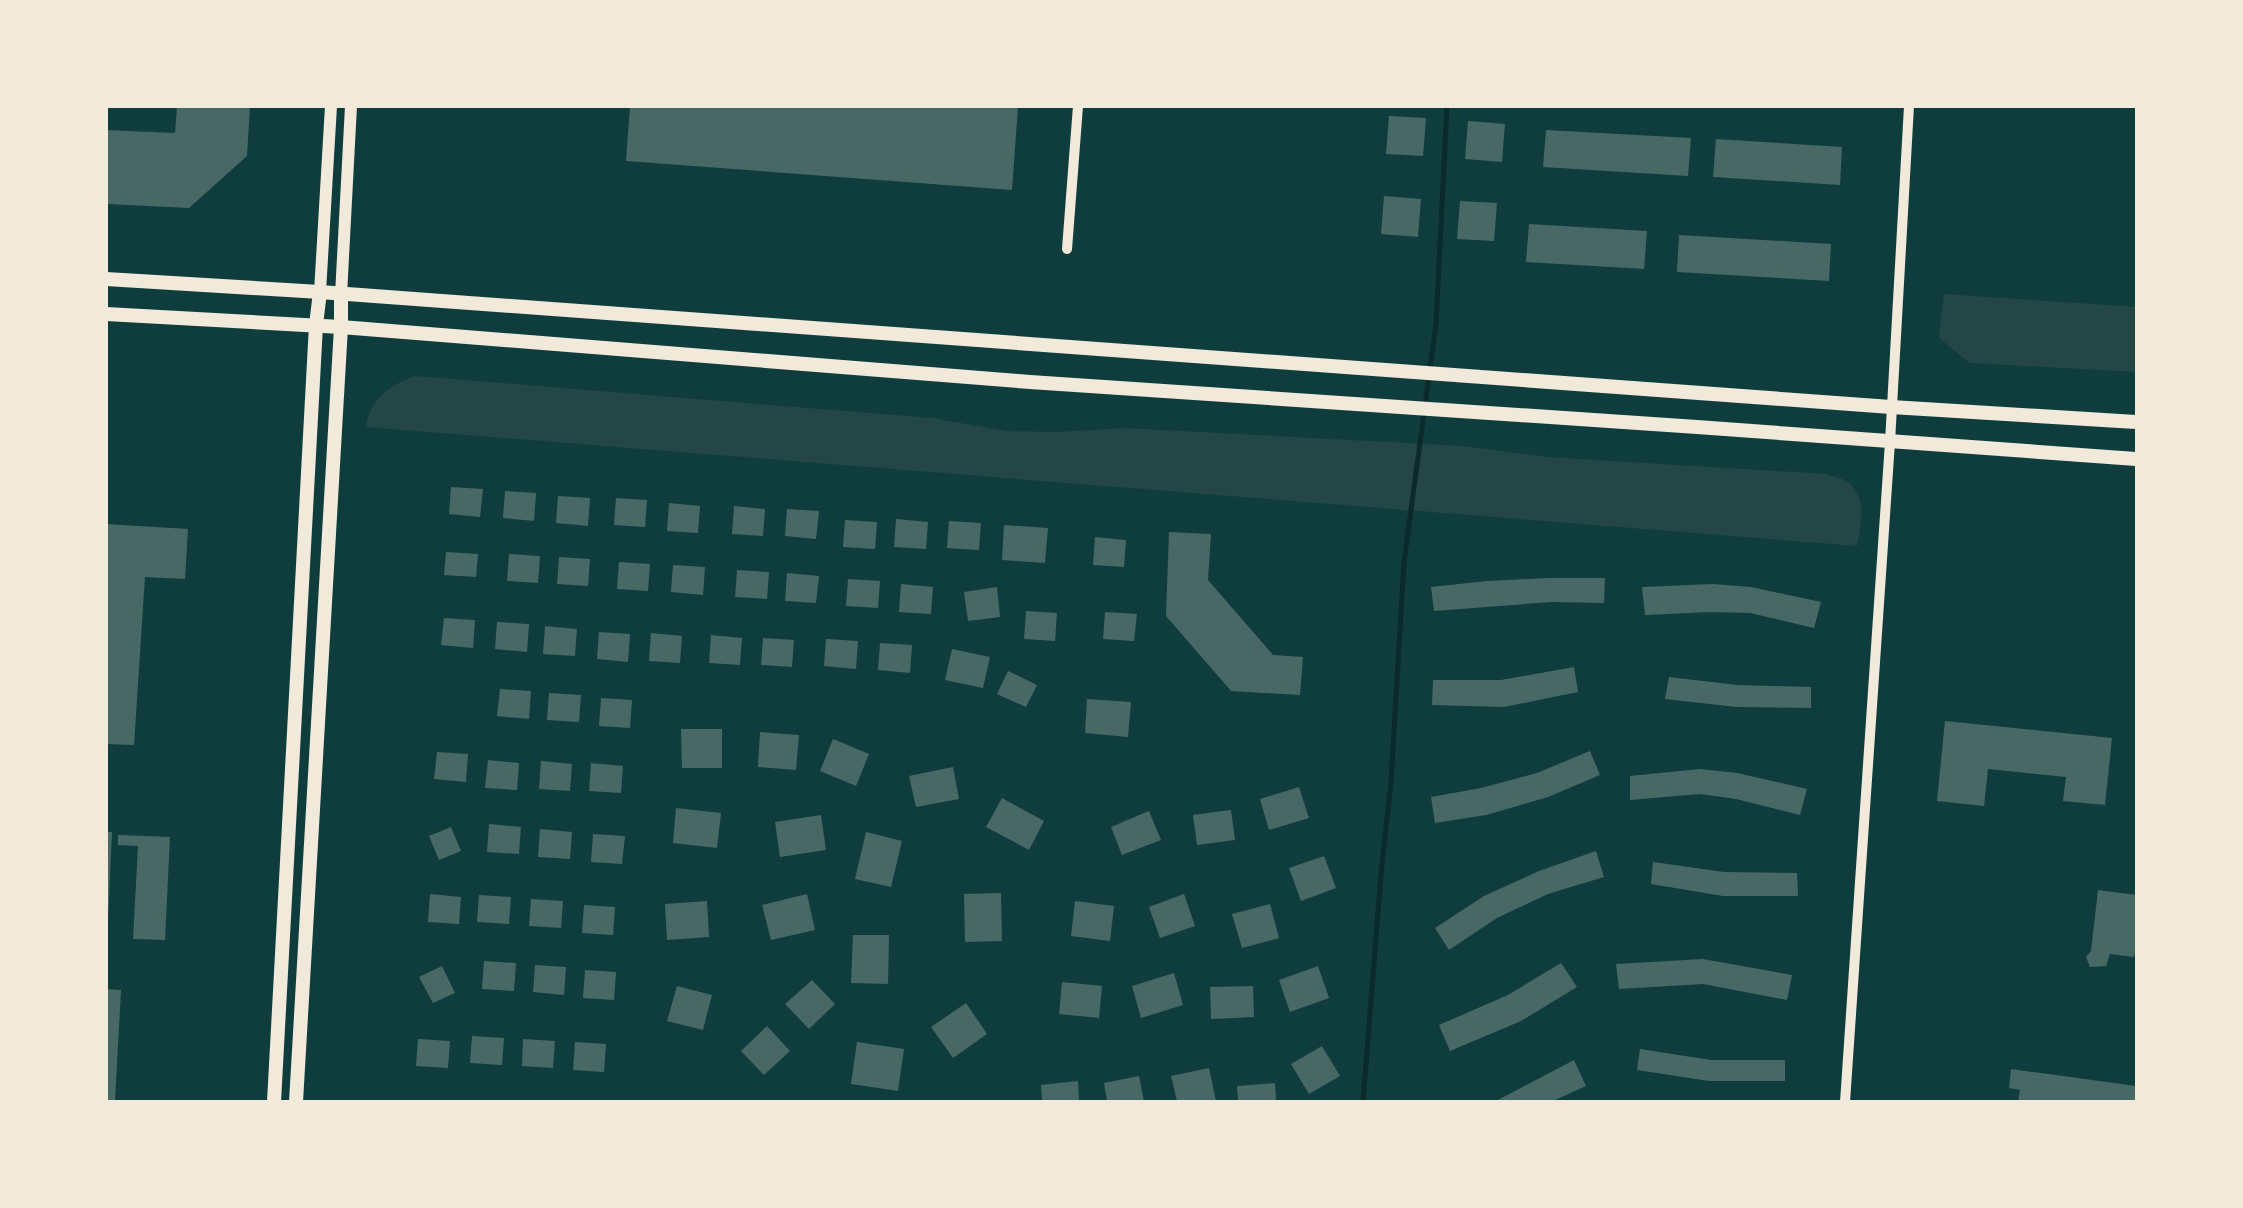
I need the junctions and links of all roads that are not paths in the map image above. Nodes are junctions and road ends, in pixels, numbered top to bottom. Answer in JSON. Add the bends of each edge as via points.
{"nodes":[{"id":1,"x":331,"y":106,"type":"edge"},
{"id":2,"x":351,"y":106,"type":"edge"},
{"id":3,"x":1078,"y":106,"type":"edge"},
{"id":4,"x":1909,"y":106,"type":"edge"},
{"id":5,"x":1067,"y":249,"type":"dead end"},
{"id":6,"x":106,"y":279,"type":"edge"},
{"id":7,"x":321,"y":292,"type":"junction"},
{"id":8,"x":341,"y":295,"type":"junction"},
{"id":9,"x":106,"y":314,"type":"edge"},
{"id":10,"x":316,"y":325,"type":"junction"},
{"id":11,"x":341,"y":327,"type":"junction"},
{"id":12,"x":1891,"y":407,"type":"junction"},
{"id":13,"x":2136,"y":422,"type":"edge"},
{"id":14,"x":1890,"y":442,"type":"junction"},
{"id":15,"x":2136,"y":459,"type":"edge"},
{"id":16,"x":274,"y":1101,"type":"edge"},
{"id":17,"x":296,"y":1101,"type":"edge"},
{"id":18,"x":1845,"y":1101,"type":"edge"}],
"edges":[{"from":1,"to":7,"type":"main road"},
{"from":2,"to":8,"type":"main road"},
{"from":3,"to":5,"type":"street"},
{"from":4,"to":12,"type":"street"},
{"from":6,"to":7,"type":"main road"},
{"from":7,"to":8,"type":"main road"},
{"from":7,"to":10,"type":"main road"},
{"from":8,"to":11,"type":"main road"},
{"from":8,"to":12,"type":"main road"},
{"from":9,"to":10,"type":"main road"},
{"from":10,"to":11,"type":"main road"},
{"from":10,"to":16,"type":"main road"},
{"from":11,"to":14,"type":"main road"},
{"from":11,"to":17,"type":"main road"},
{"from":12,"to":13,"type":"main road"},
{"from":12,"to":14,"type":"street"},
{"from":14,"to":15,"type":"main road"},
{"from":14,"to":18,"type":"street"}]}
